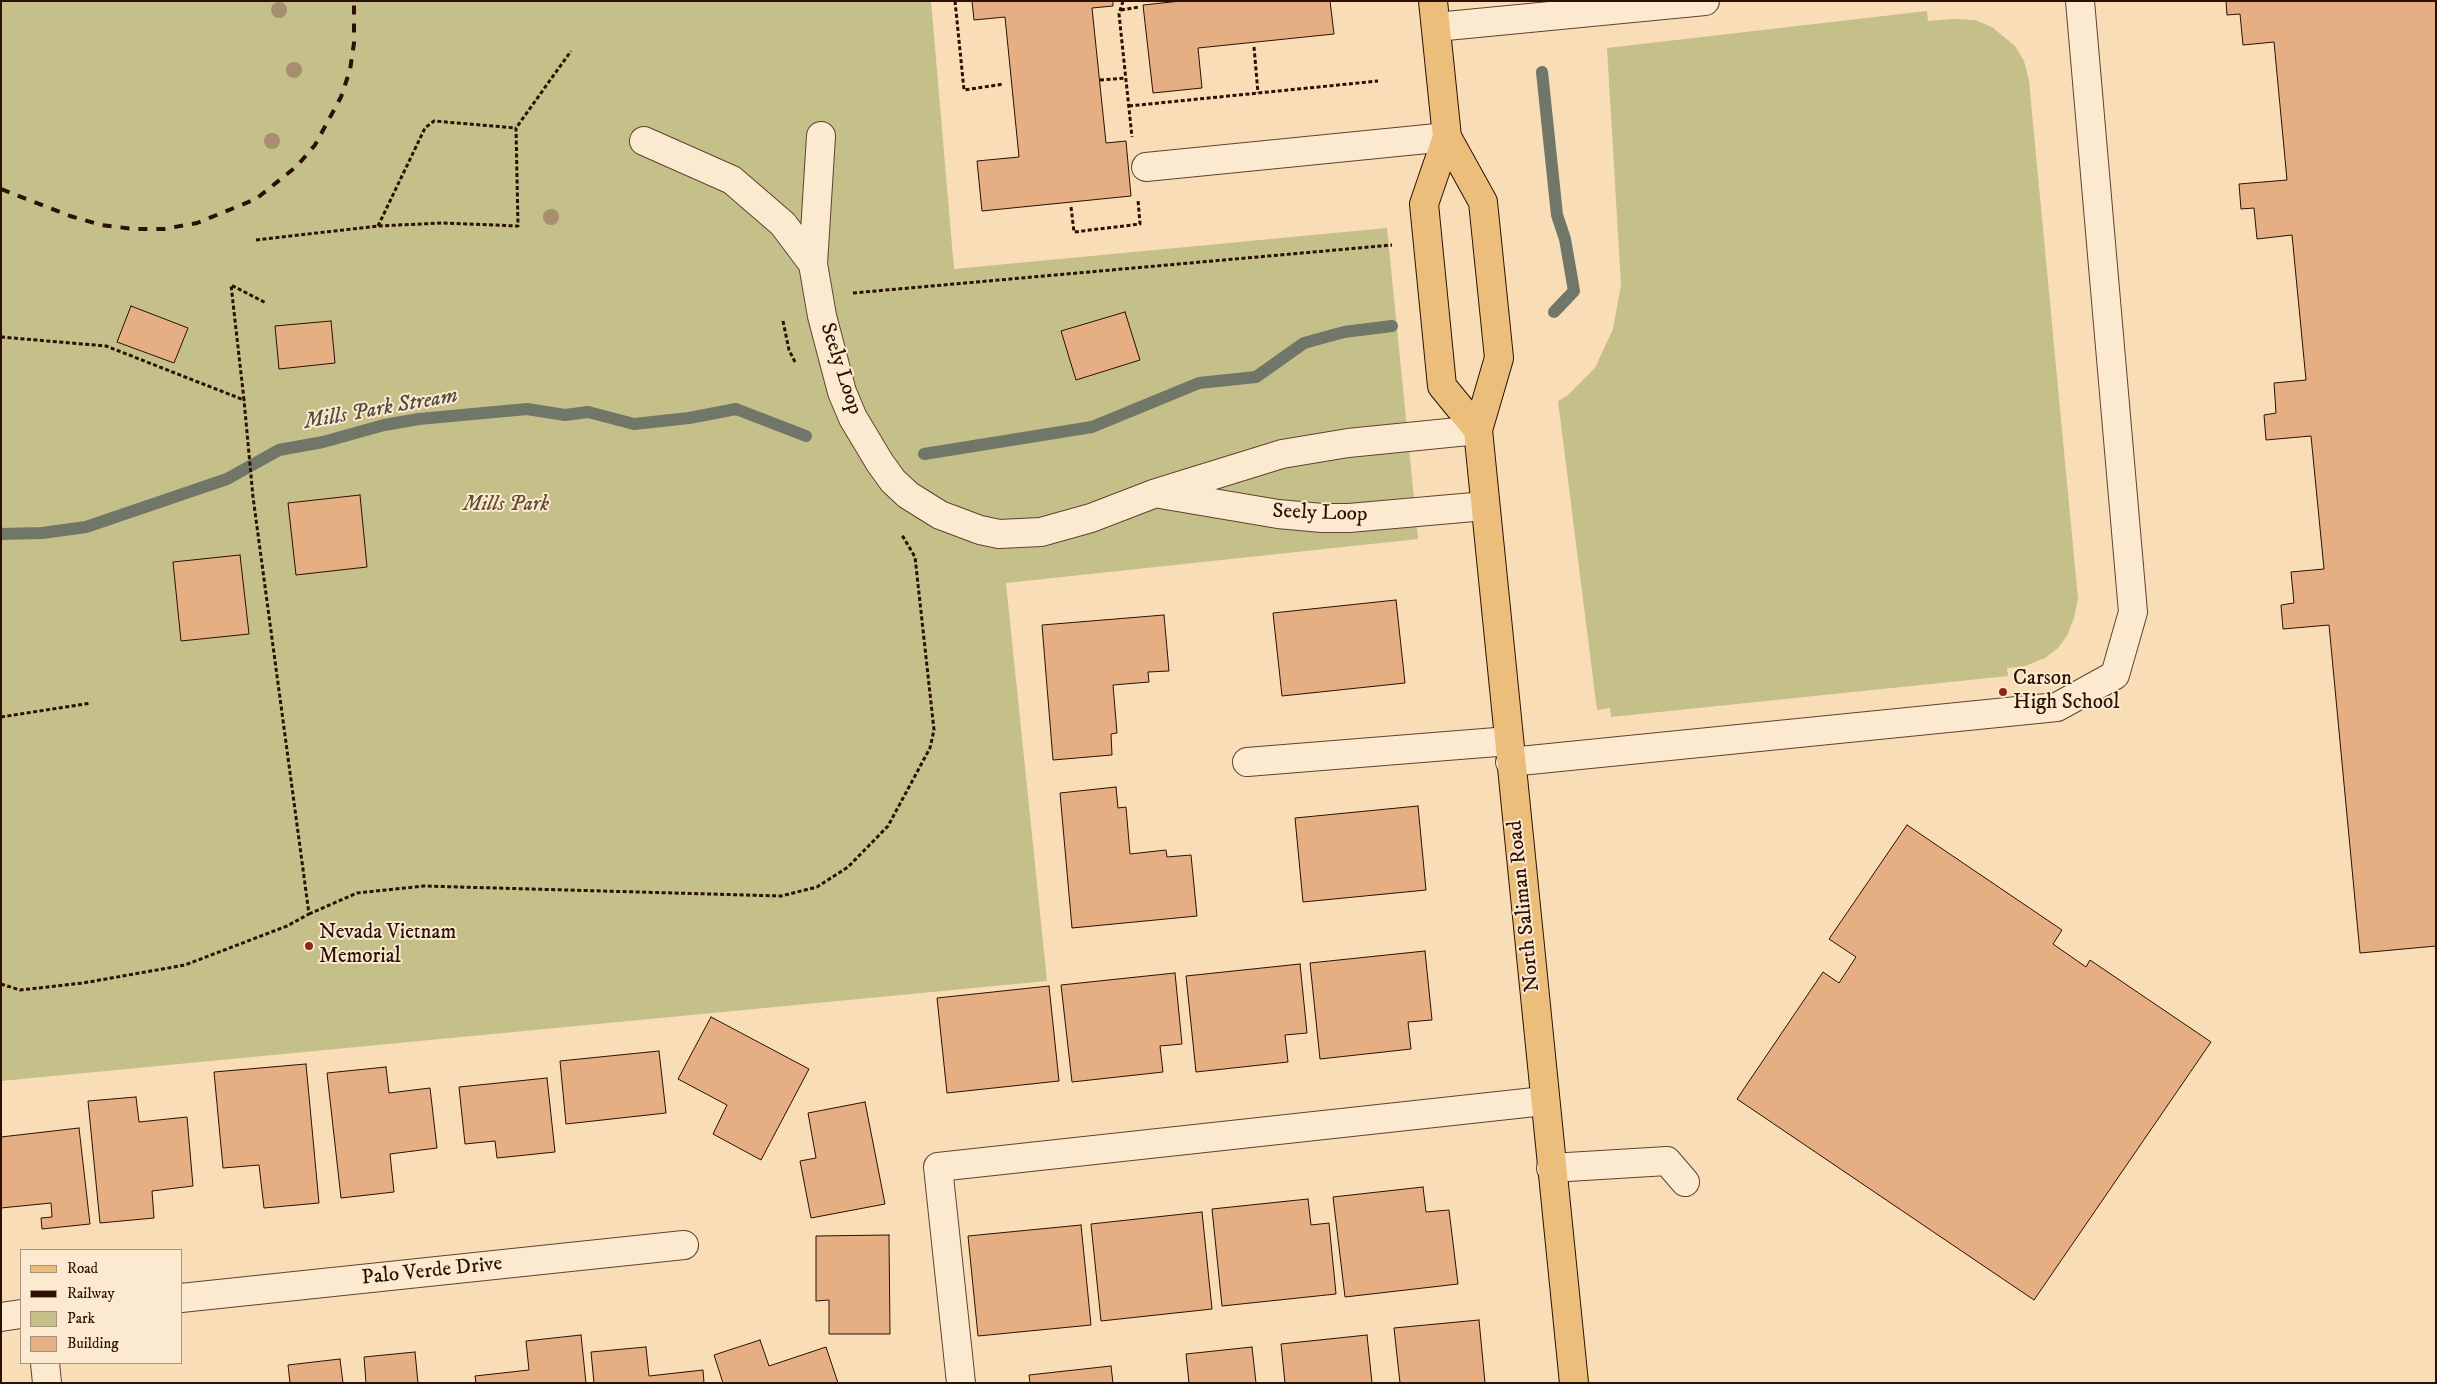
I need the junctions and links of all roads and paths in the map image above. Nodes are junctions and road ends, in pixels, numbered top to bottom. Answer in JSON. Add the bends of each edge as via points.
{"nodes":[{"id":1,"x":955,"y":1,"type":"edge"},
{"id":2,"x":1123,"y":1,"type":"edge"},
{"id":3,"x":1705,"y":1,"type":"edge"},
{"id":4,"x":2080,"y":1,"type":"edge"},
{"id":5,"x":1139,"y":7,"type":"dead end"},
{"id":6,"x":1121,"y":10,"type":"junction"},
{"id":7,"x":1435,"y":14,"type":"edge"},
{"id":8,"x":1254,"y":47,"type":"dead end"},
{"id":9,"x":571,"y":51,"type":"dead end"},
{"id":10,"x":1126,"y":78,"type":"junction"},
{"id":11,"x":1100,"y":80,"type":"dead end"},
{"id":12,"x":1378,"y":81,"type":"dead end"},
{"id":13,"x":1004,"y":84,"type":"dead end"},
{"id":14,"x":1258,"y":93,"type":"junction"},
{"id":15,"x":1129,"y":106,"type":"junction"},
{"id":16,"x":516,"y":128,"type":"junction"},
{"id":17,"x":821,"y":136,"type":"dead end"},
{"id":18,"x":1447,"y":137,"type":"junction"},
{"id":19,"x":644,"y":141,"type":"dead end"},
{"id":20,"x":1132,"y":144,"type":"dead end"},
{"id":21,"x":1146,"y":167,"type":"dead end"},
{"id":22,"x":1138,"y":197,"type":"dead end"},
{"id":23,"x":1071,"y":207,"type":"dead end"},
{"id":24,"x":378,"y":226,"type":"junction"},
{"id":25,"x":256,"y":240,"type":"dead end"},
{"id":26,"x":1396,"y":244,"type":"dead end"},
{"id":27,"x":813,"y":264,"type":"junction"},
{"id":28,"x":819,"y":296,"type":"junction"},
{"id":29,"x":266,"y":303,"type":"dead end"},
{"id":30,"x":783,"y":321,"type":"dead end"},
{"id":31,"x":1,"y":337,"type":"edge"},
{"id":32,"x":798,"y":368,"type":"dead end"},
{"id":33,"x":244,"y":400,"type":"junction"},
{"id":34,"x":1478,"y":430,"type":"junction"},
{"id":35,"x":1156,"y":493,"type":"junction"},
{"id":36,"x":1485,"y":506,"type":"junction"},
{"id":37,"x":899,"y":529,"type":"dead end"},
{"id":38,"x":91,"y":703,"type":"dead end"},
{"id":39,"x":1,"y":716,"type":"edge"},
{"id":40,"x":1510,"y":751,"type":"junction"},
{"id":41,"x":1247,"y":762,"type":"dead end"},
{"id":42,"x":309,"y":914,"type":"junction"},
{"id":43,"x":1,"y":984,"type":"edge"},
{"id":44,"x":1544,"y":1101,"type":"junction"},
{"id":45,"x":1550,"y":1168,"type":"junction"},
{"id":46,"x":1685,"y":1182,"type":"dead end"},
{"id":47,"x":684,"y":1246,"type":"dead end"},
{"id":48,"x":182,"y":1298,"type":"edge"},
{"id":49,"x":20,"y":1314,"type":"edge"},
{"id":50,"x":1,"y":1316,"type":"edge"},
{"id":51,"x":45,"y":1364,"type":"edge"},
{"id":52,"x":47,"y":1383,"type":"edge"},
{"id":53,"x":962,"y":1383,"type":"edge"},
{"id":54,"x":1574,"y":1383,"type":"edge"}],
"edges":[{"from":1,"to":13,"type":"path","via":[[964,90]]},
{"from":2,"to":6,"type":"path"},
{"from":3,"to":7,"type":"street"},
{"from":4,"to":40,"type":"street","via":[[2133,612],[2115,674],[2056,707]]},
{"from":5,"to":6,"type":"path"},
{"from":6,"to":10,"type":"path"},
{"from":7,"to":18,"type":"main road","name":"North Saliman Road"},
{"from":8,"to":14,"type":"path"},
{"from":9,"to":16,"type":"path"},
{"from":10,"to":11,"type":"path"},
{"from":10,"to":15,"type":"path"},
{"from":12,"to":14,"type":"path"},
{"from":14,"to":15,"type":"path"},
{"from":15,"to":20,"type":"path"},
{"from":16,"to":24,"type":"path","via":[[434,121],[425,128]]},
{"from":16,"to":24,"type":"path","via":[[518,226],[442,223]]},
{"from":17,"to":27,"type":"street","name":"Seely Loop"},
{"from":18,"to":21,"type":"street"},
{"from":18,"to":34,"type":"main road","name":"North Saliman Road","via":[[1483,202],[1499,358]]},
{"from":18,"to":34,"type":"main road","name":"North Saliman Road","via":[[1424,204],[1442,386]]},
{"from":19,"to":27,"type":"street","name":"Seely Loop","via":[[732,180],[783,224]]},
{"from":22,"to":23,"type":"path","via":[[1140,224],[1074,232]]},
{"from":24,"to":25,"type":"path"},
{"from":26,"to":28,"type":"path"},
{"from":27,"to":28,"type":"street","name":"Seely Loop"},
{"from":28,"to":35,"type":"street","name":"Seely Loop","via":[[842,392],[854,418],[893,481],[924,506],[980,530],[1020,534],[1083,521]]},
{"from":29,"to":33,"type":"path","via":[[231,285]]},
{"from":30,"to":32,"type":"path","via":[[789,350]]},
{"from":31,"to":33,"type":"path","via":[[106,346]]},
{"from":33,"to":42,"type":"path","via":[[253,497]]},
{"from":34,"to":35,"type":"street","name":"Seely Loop","via":[[1302,450],[1250,462]]},
{"from":34,"to":36,"type":"main road","name":"North Saliman Road"},
{"from":35,"to":36,"type":"street","name":"Seely Loop","via":[[1278,514],[1322,518],[1357,518]]},
{"from":36,"to":40,"type":"main road","name":"North Saliman Road"},
{"from":37,"to":42,"type":"path","via":[[914,556],[934,730],[930,748],[888,826],[848,867],[817,887],[780,896],[424,886],[357,893]]},
{"from":38,"to":39,"type":"path"},
{"from":40,"to":41,"type":"street"},
{"from":40,"to":44,"type":"main road","name":"North Saliman Road"},
{"from":42,"to":43,"type":"path","via":[[287,926],[185,964],[83,983],[20,990]]},
{"from":44,"to":45,"type":"main road","name":"North Saliman Road"},
{"from":44,"to":53,"type":"street","via":[[938,1167]]},
{"from":45,"to":46,"type":"street","via":[[1667,1161]]},
{"from":45,"to":54,"type":"main road","name":"North Saliman Road"},
{"from":47,"to":48,"type":"street","name":"Palo Verde Drive"},
{"from":49,"to":50,"type":"street"},
{"from":51,"to":52,"type":"street"}]}
